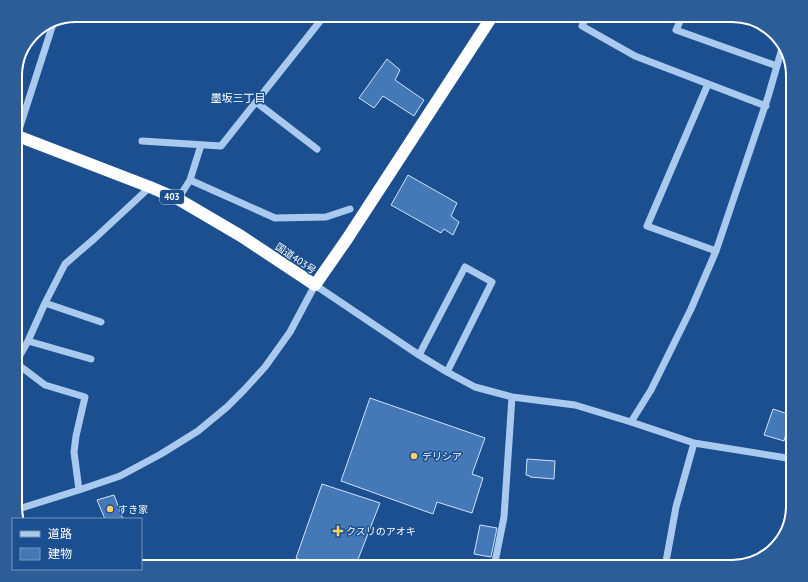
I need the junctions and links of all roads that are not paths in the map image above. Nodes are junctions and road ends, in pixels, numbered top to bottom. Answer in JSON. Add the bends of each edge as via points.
{"nodes":[{"id":1,"x":319,"y":22,"type":"edge"},
{"id":2,"x":488,"y":22,"type":"edge"},
{"id":3,"x":584,"y":22,"type":"edge"},
{"id":4,"x":680,"y":22,"type":"edge"},
{"id":5,"x":52,"y":28,"type":"edge"},
{"id":6,"x":780,"y":53,"type":"edge"},
{"id":7,"x":777,"y":66,"type":"junction"},
{"id":8,"x":708,"y":84,"type":"junction"},
{"id":9,"x":256,"y":102,"type":"junction"},
{"id":10,"x":766,"y":106,"type":"junction"},
{"id":11,"x":22,"y":119,"type":"edge"},
{"id":12,"x":22,"y":139,"type":"edge"},
{"id":13,"x":142,"y":141,"type":"dead end"},
{"id":14,"x":201,"y":145,"type":"junction"},
{"id":15,"x":316,"y":149,"type":"dead end"},
{"id":16,"x":190,"y":180,"type":"junction"},
{"id":17,"x":150,"y":187,"type":"junction"},
{"id":18,"x":178,"y":199,"type":"junction"},
{"id":19,"x":350,"y":209,"type":"dead end"},
{"id":20,"x":716,"y":251,"type":"junction"},
{"id":21,"x":315,"y":285,"type":"junction"},
{"id":22,"x":45,"y":303,"type":"junction"},
{"id":23,"x":101,"y":322,"type":"dead end"},
{"id":24,"x":28,"y":341,"type":"junction"},
{"id":25,"x":22,"y":351,"type":"edge"},
{"id":26,"x":419,"y":355,"type":"junction"},
{"id":27,"x":91,"y":359,"type":"dead end"},
{"id":28,"x":22,"y":368,"type":"edge"},
{"id":29,"x":447,"y":372,"type":"junction"},
{"id":30,"x":512,"y":397,"type":"junction"},
{"id":31,"x":631,"y":422,"type":"junction"},
{"id":32,"x":694,"y":443,"type":"junction"},
{"id":33,"x":786,"y":458,"type":"edge"},
{"id":34,"x":79,"y":490,"type":"junction"},
{"id":35,"x":22,"y":508,"type":"edge"},
{"id":36,"x":495,"y":560,"type":"edge"},
{"id":37,"x":666,"y":560,"type":"edge"}],
"edges":[{"from":1,"to":9,"type":"street"},
{"from":2,"to":21,"type":"highway","name":"国道403号"},
{"from":3,"to":8,"type":"street","via":[[582,26],[635,56]]},
{"from":4,"to":7,"type":"street","via":[[676,30]]},
{"from":5,"to":11,"type":"street","number":"403"},
{"from":6,"to":7,"type":"street"},
{"from":7,"to":10,"type":"street"},
{"from":8,"to":10,"type":"street"},
{"from":8,"to":20,"type":"street","via":[[647,226]]},
{"from":9,"to":14,"type":"street","via":[[220,146]]},
{"from":9,"to":15,"type":"street"},
{"from":10,"to":20,"type":"street"},
{"from":12,"to":17,"type":"highway","name":"国道403号","number":"403"},
{"from":13,"to":14,"type":"street"},
{"from":14,"to":16,"type":"street"},
{"from":16,"to":18,"type":"street"},
{"from":16,"to":19,"type":"street","via":[[275,218],[326,216]]},
{"from":17,"to":18,"type":"highway","name":"国道403号","number":"403"},
{"from":17,"to":22,"type":"street","via":[[65,264]]},
{"from":18,"to":21,"type":"highway","name":"国道403号","number":"403","via":[[241,236]]},
{"from":20,"to":31,"type":"street","via":[[651,390]]},
{"from":21,"to":26,"type":"street"},
{"from":21,"to":34,"type":"street","via":[[290,332],[269,361],[227,407],[198,431],[162,454],[120,476]]},
{"from":22,"to":23,"type":"street"},
{"from":22,"to":24,"type":"street"},
{"from":24,"to":25,"type":"street"},
{"from":24,"to":27,"type":"street"},
{"from":26,"to":29,"type":"street"},
{"from":26,"to":29,"type":"street","via":[[465,267],[492,282]]},
{"from":28,"to":34,"type":"street","via":[[45,385],[85,397],[74,452]]},
{"from":29,"to":30,"type":"street","via":[[475,387]]},
{"from":30,"to":31,"type":"street","via":[[575,405]]},
{"from":30,"to":36,"type":"street","via":[[504,517]]},
{"from":31,"to":32,"type":"street"},
{"from":32,"to":33,"type":"street"},
{"from":32,"to":37,"type":"street","via":[[676,507]]},
{"from":34,"to":35,"type":"street"}]}
